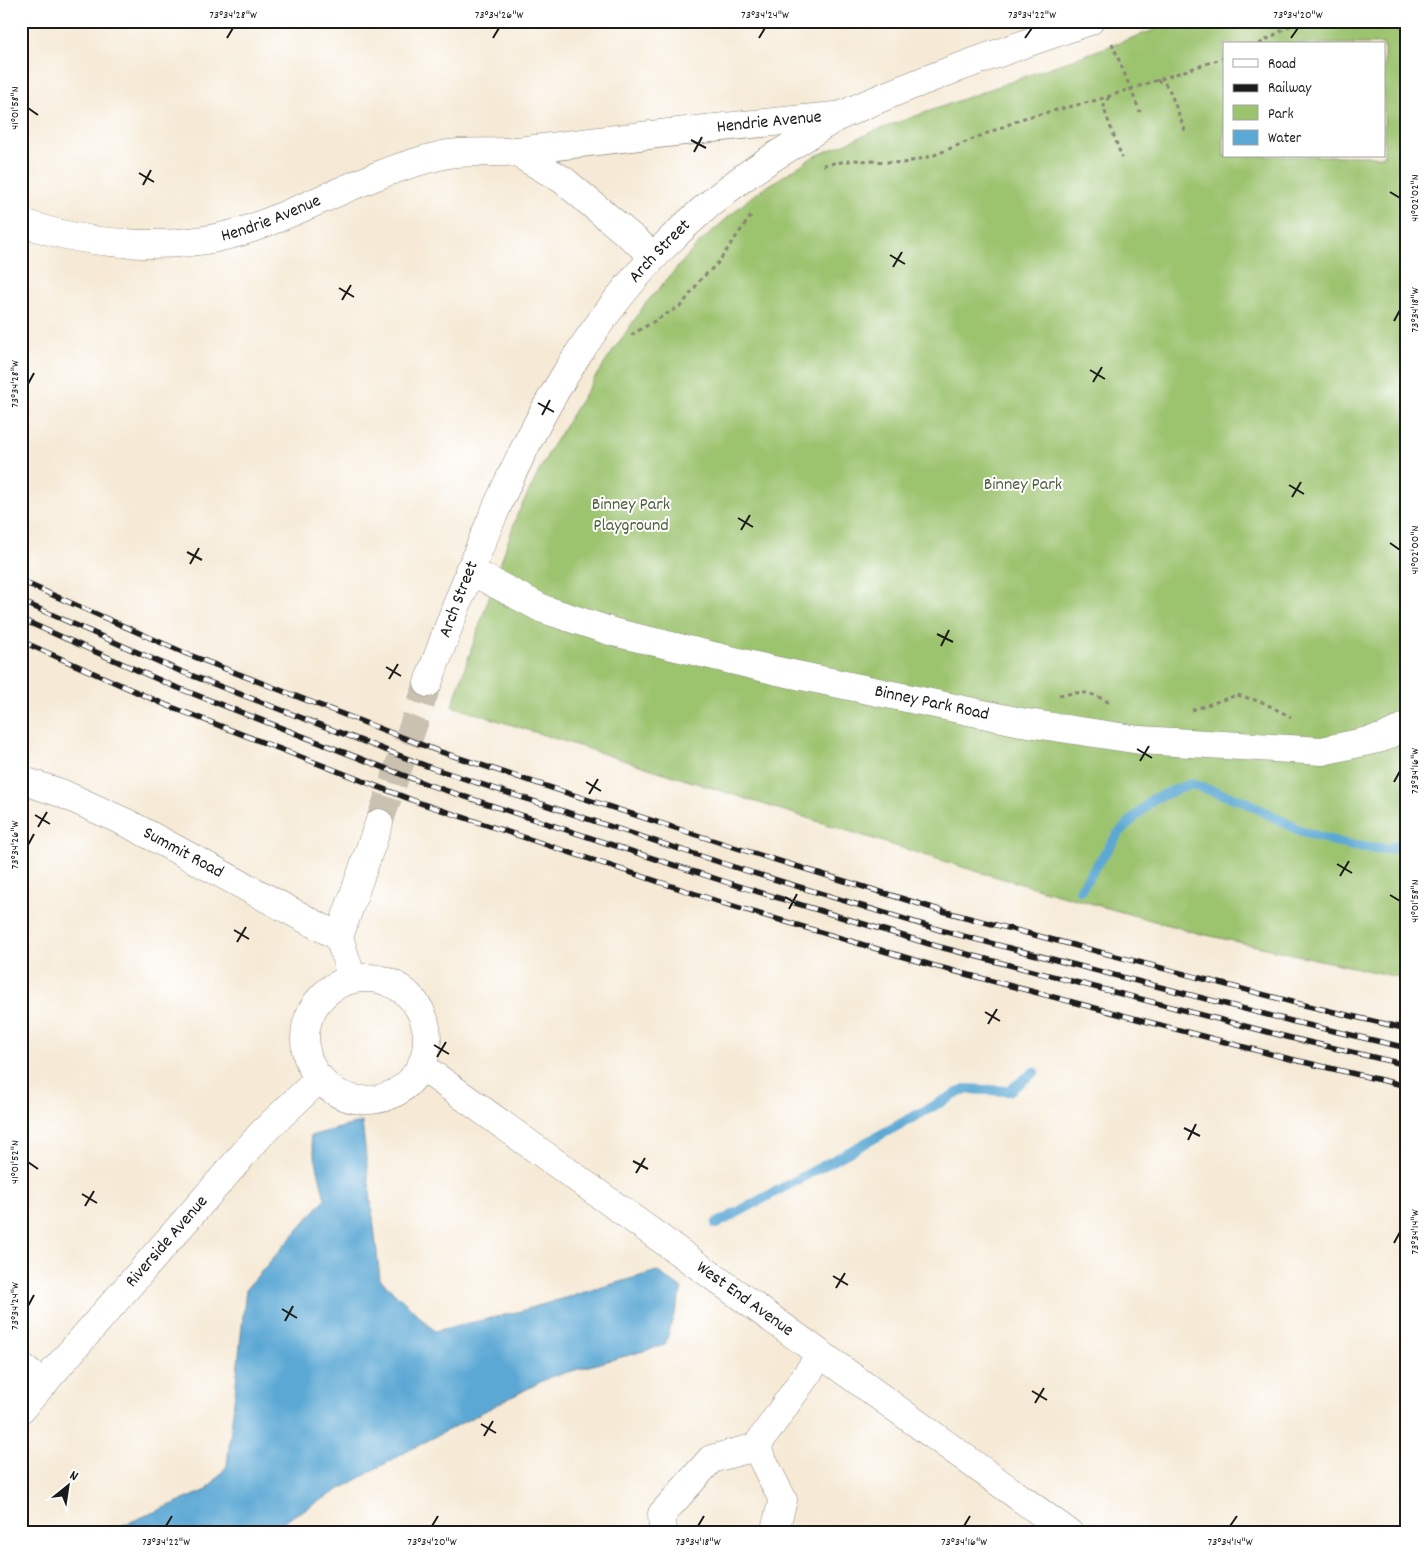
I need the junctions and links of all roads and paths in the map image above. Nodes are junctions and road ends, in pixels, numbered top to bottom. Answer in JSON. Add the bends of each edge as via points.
{"nodes":[{"id":1,"x":1298,"y":21,"type":"edge"},
{"id":2,"x":1100,"y":30,"type":"edge"},
{"id":3,"x":1263,"y":42,"type":"edge"},
{"id":4,"x":1223,"y":58,"type":"edge"},
{"id":5,"x":1154,"y":80,"type":"junction"},
{"id":6,"x":1129,"y":88,"type":"junction"},
{"id":7,"x":1111,"y":95,"type":"junction"},
{"id":8,"x":1140,"y":112,"type":"dead end"},
{"id":9,"x":843,"y":115,"type":"junction"},
{"id":10,"x":1186,"y":133,"type":"dead end"},
{"id":11,"x":514,"y":152,"type":"junction"},
{"id":12,"x":1122,"y":158,"type":"dead end"},
{"id":13,"x":818,"y":166,"type":"dead end"},
{"id":14,"x":759,"y":206,"type":"dead end"},
{"id":15,"x":21,"y":222,"type":"edge"},
{"id":16,"x":654,"y":256,"type":"junction"},
{"id":17,"x":630,"y":336,"type":"dead end"},
{"id":18,"x":468,"y":570,"type":"junction"},
{"id":19,"x":428,"y":683,"type":"tunnel mouth"},
{"id":20,"x":1050,"y":695,"type":"dead end"},
{"id":21,"x":1113,"y":704,"type":"dead end"},
{"id":22,"x":1183,"y":712,"type":"dead end"},
{"id":23,"x":1294,"y":718,"type":"dead end"},
{"id":24,"x":1407,"y":726,"type":"edge"},
{"id":25,"x":21,"y":780,"type":"edge"},
{"id":26,"x":379,"y":823,"type":"tunnel mouth"},
{"id":27,"x":339,"y":938,"type":"junction"},
{"id":28,"x":352,"y":979,"type":"junction"},
{"id":29,"x":421,"y":1066,"type":"junction"},
{"id":30,"x":320,"y":1078,"type":"junction"},
{"id":31,"x":821,"y":1354,"type":"junction"},
{"id":32,"x":21,"y":1367,"type":"edge"},
{"id":33,"x":44,"y":1384,"type":"junction"},
{"id":34,"x":21,"y":1409,"type":"edge"},
{"id":35,"x":756,"y":1447,"type":"junction"},
{"id":36,"x":1066,"y":1532,"type":"edge"},
{"id":37,"x":663,"y":1533,"type":"edge"},
{"id":38,"x":774,"y":1533,"type":"edge"}],
"edges":[{"from":1,"to":3,"type":"path"},
{"from":2,"to":6,"type":"path"},
{"from":2,"to":9,"type":"street","name":"Arch Street","via":[[968,64]]},
{"from":4,"to":5,"type":"path"},
{"from":5,"to":6,"type":"path"},
{"from":5,"to":10,"type":"path","via":[[1166,84]]},
{"from":6,"to":7,"type":"path"},
{"from":6,"to":8,"type":"path"},
{"from":7,"to":12,"type":"path","via":[[1104,109]]},
{"from":7,"to":13,"type":"path","via":[[1024,118],[932,156],[903,163],[854,160]]},
{"from":9,"to":11,"type":"street","name":"Hendrie Avenue","via":[[623,137]]},
{"from":9,"to":16,"type":"street","name":"Arch Street","via":[[739,180]]},
{"from":11,"to":15,"type":"street","name":"Hendrie Avenue","via":[[445,154],[390,171],[250,228],[200,241],[93,240]]},
{"from":11,"to":16,"type":"street","via":[[563,180]]},
{"from":14,"to":17,"type":"path","via":[[745,220],[718,264],[701,279],[682,305]]},
{"from":16,"to":18,"type":"street","name":"Arch Street","via":[[609,308],[559,384],[522,449]]},
{"from":18,"to":19,"type":"street","name":"Arch Street"},
{"from":18,"to":24,"type":"street","name":"Binney Park Road","via":[[543,609],[613,632],[773,670],[1021,722],[1140,740],[1322,751],[1382,738]]},
{"from":20,"to":21,"type":"path","via":[[1089,692]]},
{"from":22,"to":23,"type":"path","via":[[1237,695],[1262,702]]},
{"from":25,"to":27,"type":"street","name":"Summit Road","via":[[60,792],[129,824]]},
{"from":26,"to":27,"type":"street"},
{"from":27,"to":28,"type":"street"},
{"from":28,"to":29,"type":"street","via":[[382,980],[409,995],[419,1007],[428,1036]]},
{"from":28,"to":30,"type":"street","via":[[335,986],[311,1011],[306,1028],[306,1046],[310,1063]]},
{"from":29,"to":30,"type":"street","via":[[409,1082],[393,1094],[374,1099],[354,1098],[335,1091]]},
{"from":29,"to":31,"type":"street","name":"West End Avenue"},
{"from":30,"to":33,"type":"street","name":"Riverside Avenue","via":[[262,1134]]},
{"from":31,"to":35,"type":"street"},
{"from":31,"to":36,"type":"street","name":"West End Avenue"},
{"from":32,"to":33,"type":"street"},
{"from":33,"to":34,"type":"street","name":"Riverside Avenue"},
{"from":35,"to":37,"type":"street","via":[[711,1459],[662,1514]]},
{"from":35,"to":38,"type":"street","via":[[784,1500]]}]}
